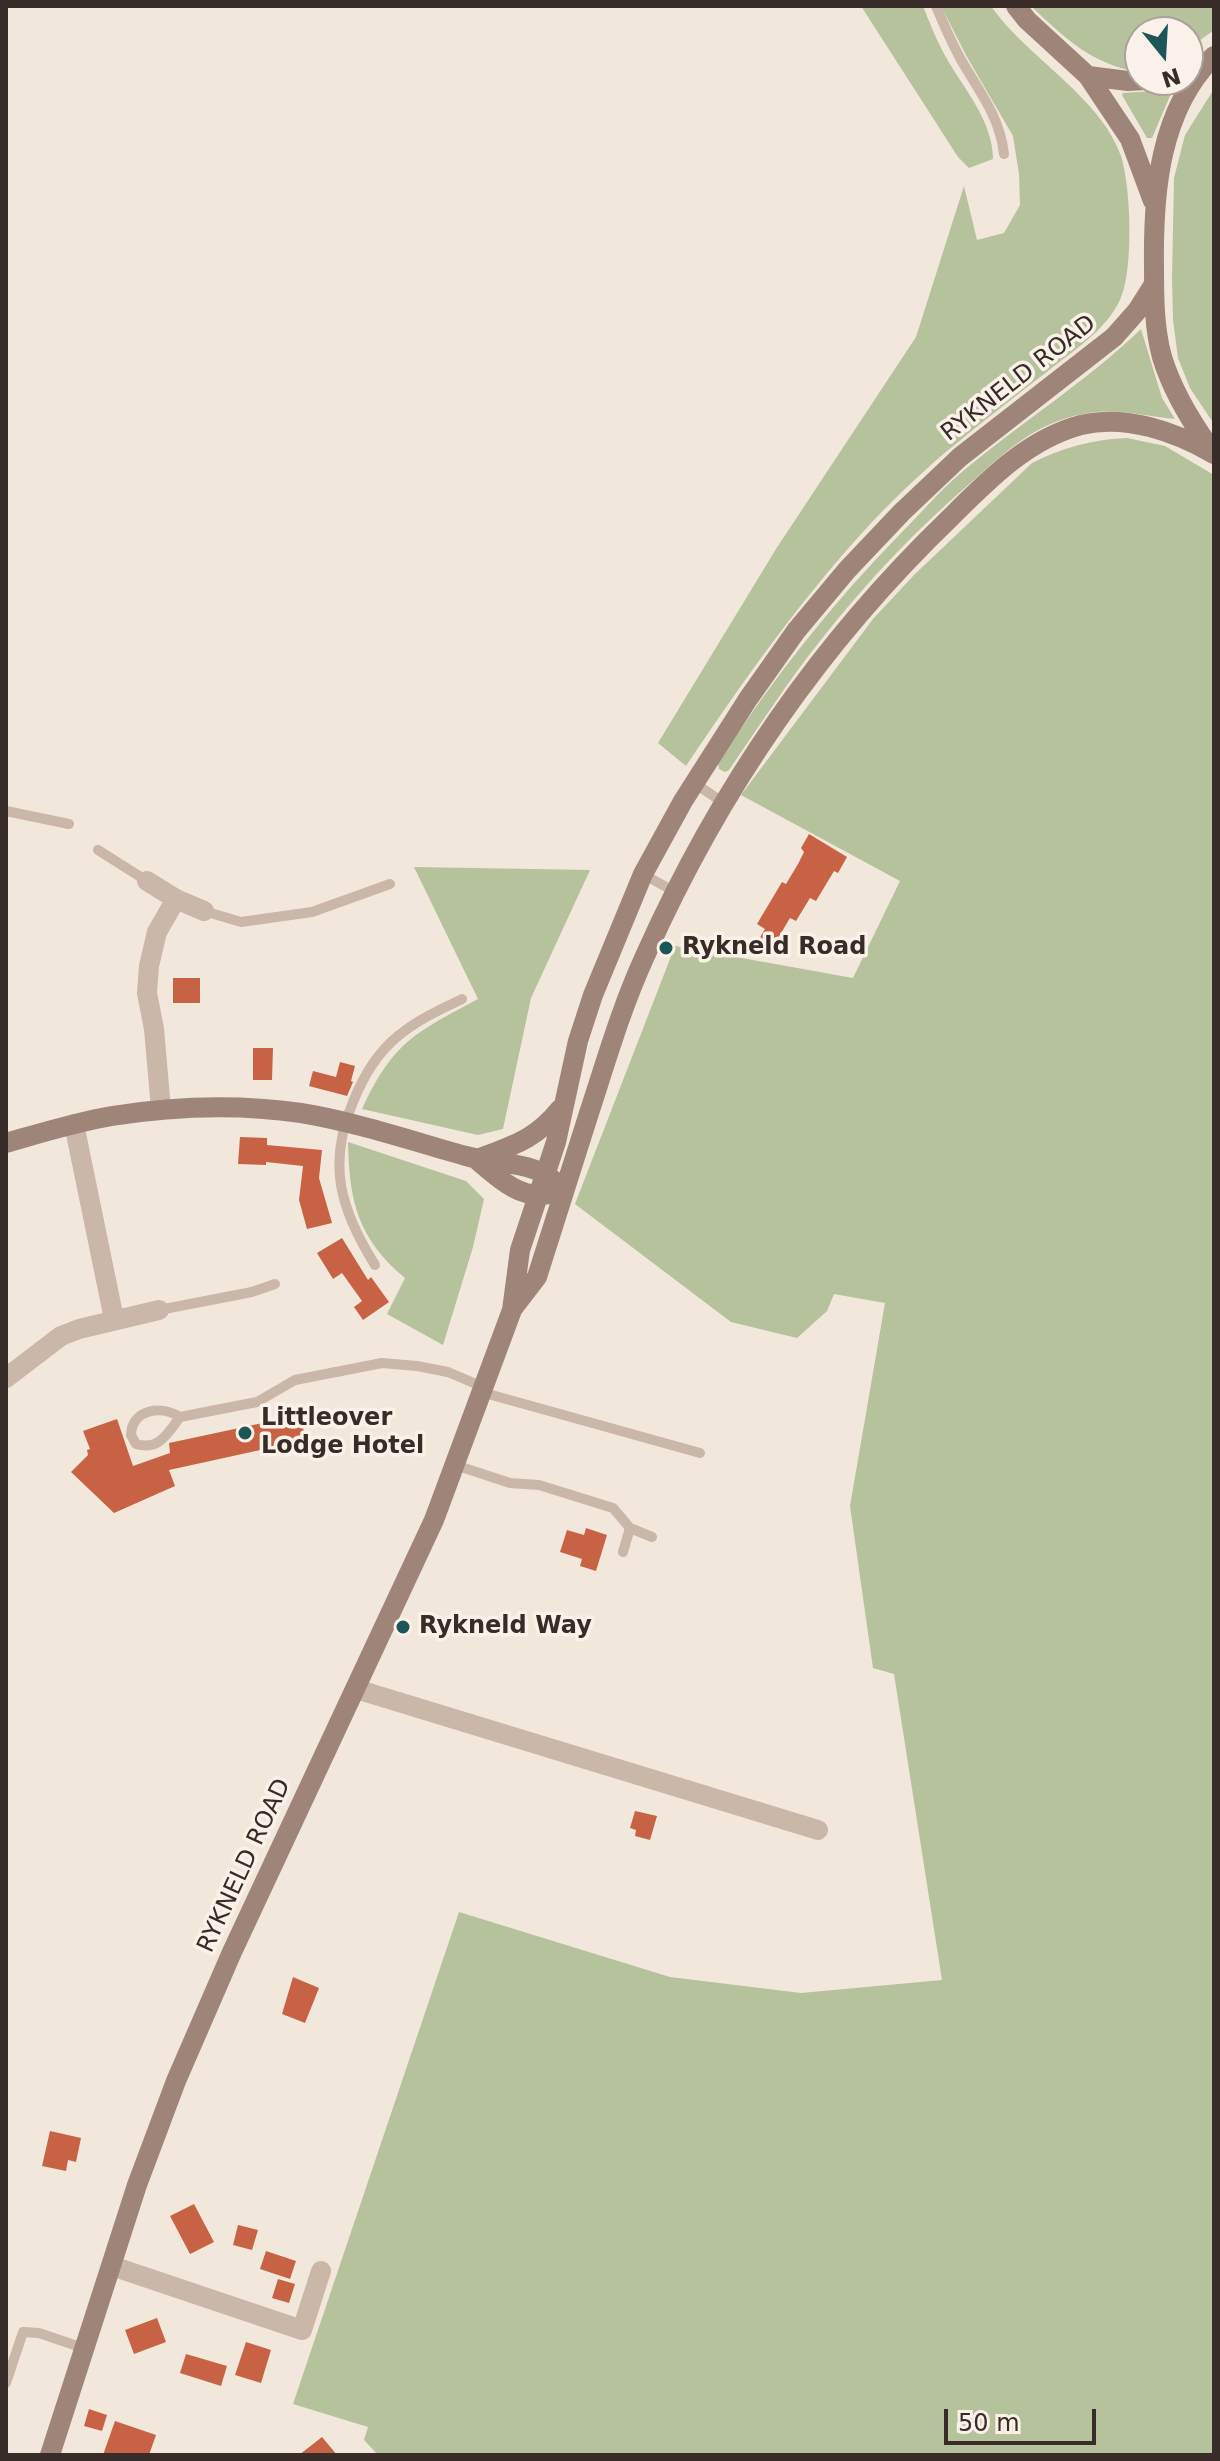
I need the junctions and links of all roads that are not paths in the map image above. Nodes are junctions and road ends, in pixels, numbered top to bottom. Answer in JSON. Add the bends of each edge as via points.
{"nodes":[{"id":1,"x":936,"y":6,"type":"edge"},
{"id":2,"x":1016,"y":6,"type":"edge"},
{"id":3,"x":1088,"y":76,"type":"junction"},
{"id":4,"x":1124,"y":80,"type":"edge"},
{"id":5,"x":1185,"y":96,"type":"edge"},
{"id":6,"x":1004,"y":154,"type":"dead end"},
{"id":7,"x":1154,"y":204,"type":"junction"},
{"id":8,"x":1154,"y":284,"type":"junction"},
{"id":9,"x":1214,"y":454,"type":"edge"},
{"id":10,"x":694,"y":783,"type":"junction"},
{"id":11,"x":724,"y":803,"type":"junction"},
{"id":12,"x":6,"y":811,"type":"edge"},
{"id":13,"x":69,"y":824,"type":"dead end"},
{"id":14,"x":98,"y":850,"type":"dead end"},
{"id":15,"x":643,"y":874,"type":"junction"},
{"id":16,"x":147,"y":881,"type":"joint"},
{"id":17,"x":390,"y":884,"type":"dead end"},
{"id":18,"x":675,"y":892,"type":"junction"},
{"id":19,"x":176,"y":899,"type":"junction"},
{"id":20,"x":204,"y":911,"type":"joint"},
{"id":21,"x":462,"y":999,"type":"dead end"},
{"id":22,"x":562,"y":1106,"type":"junction"},
{"id":23,"x":161,"y":1109,"type":"junction"},
{"id":24,"x":344,"y":1123,"type":"junction"},
{"id":25,"x":74,"y":1124,"type":"junction"},
{"id":26,"x":6,"y":1143,"type":"edge"},
{"id":27,"x":477,"y":1160,"type":"junction"},
{"id":28,"x":545,"y":1173,"type":"junction"},
{"id":29,"x":565,"y":1191,"type":"junction"},
{"id":30,"x":538,"y":1196,"type":"junction"},
{"id":31,"x":375,"y":1265,"type":"dead end"},
{"id":32,"x":275,"y":1284,"type":"dead end"},
{"id":33,"x":159,"y":1310,"type":"joint"},
{"id":34,"x":512,"y":1310,"type":"junction"},
{"id":35,"x":114,"y":1319,"type":"junction"},
{"id":36,"x":6,"y":1378,"type":"edge"},
{"id":37,"x":482,"y":1390,"type":"junction"},
{"id":38,"x":180,"y":1417,"type":"junction"},
{"id":39,"x":700,"y":1453,"type":"dead end"},
{"id":40,"x":455,"y":1465,"type":"junction"},
{"id":41,"x":630,"y":1528,"type":"junction"},
{"id":42,"x":652,"y":1537,"type":"dead end"},
{"id":43,"x":623,"y":1552,"type":"dead end"},
{"id":44,"x":356,"y":1689,"type":"junction"},
{"id":45,"x":818,"y":1830,"type":"dead end"},
{"id":46,"x":112,"y":2266,"type":"junction"},
{"id":47,"x":321,"y":2271,"type":"dead end"},
{"id":48,"x":86,"y":2349,"type":"junction"},
{"id":49,"x":6,"y":2383,"type":"edge"},
{"id":50,"x":50,"y":2455,"type":"edge"}],
"edges":[{"from":1,"to":6,"type":"lane","via":[[1002,133]]},
{"from":2,"to":3,"type":"street"},
{"from":3,"to":4,"type":"street"},
{"from":3,"to":7,"type":"street","via":[[1130,139]]},
{"from":5,"to":7,"type":"street","via":[[1161,163]]},
{"from":7,"to":8,"type":"street"},
{"from":8,"to":9,"type":"street","via":[[1157,330],[1168,373]]},
{"from":8,"to":10,"type":"street","name":"RYKNELD ROAD","via":[[1114,337],[960,457],[847,570],[780,654]]},
{"from":9,"to":11,"type":"street","name":"RYKNELD ROAD","via":[[1171,433],[1114,423],[1080,425],[1030,447],[969,498],[872,598],[792,699]]},
{"from":10,"to":11,"type":"lane"},
{"from":10,"to":15,"type":"street","name":"RYKNELD ROAD"},
{"from":11,"to":18,"type":"street","name":"RYKNELD ROAD"},
{"from":12,"to":13,"type":"lane"},
{"from":14,"to":16,"type":"lane"},
{"from":15,"to":18,"type":"lane"},
{"from":15,"to":22,"type":"street","name":"RYKNELD ROAD","via":[[593,995]]},
{"from":16,"to":19,"type":"street"},
{"from":17,"to":20,"type":"lane","via":[[312,912],[241,922]]},
{"from":18,"to":29,"type":"street","name":"RYKNELD ROAD","via":[[620,1016]]},
{"from":19,"to":20,"type":"street"},
{"from":19,"to":23,"type":"street","via":[[157,932],[147,993]]},
{"from":21,"to":24,"type":"lane","via":[[396,1037],[371,1064]]},
{"from":22,"to":27,"type":"street","via":[[531,1138]]},
{"from":22,"to":28,"type":"street","name":"RYKNELD ROAD"},
{"from":23,"to":24,"type":"street","via":[[264,1109]]},
{"from":23,"to":25,"type":"street"},
{"from":24,"to":27,"type":"street"},
{"from":24,"to":31,"type":"lane","via":[[340,1186],[348,1217]]},
{"from":25,"to":26,"type":"street"},
{"from":25,"to":35,"type":"street"},
{"from":27,"to":28,"type":"street"},
{"from":27,"to":30,"type":"street","via":[[508,1187]]},
{"from":28,"to":29,"type":"street"},
{"from":28,"to":30,"type":"street","name":"RYKNELD ROAD"},
{"from":29,"to":30,"type":"street"},
{"from":29,"to":34,"type":"street","name":"RYKNELD ROAD","via":[[537,1277]]},
{"from":30,"to":34,"type":"street","name":"RYKNELD ROAD","via":[[520,1250]]},
{"from":32,"to":33,"type":"lane"},
{"from":33,"to":35,"type":"street"},
{"from":34,"to":37,"type":"street","name":"RYKNELD ROAD"},
{"from":35,"to":36,"type":"street","via":[[61,1336]]},
{"from":37,"to":38,"type":"lane","via":[[448,1372],[382,1363],[295,1380],[257,1402]]},
{"from":37,"to":39,"type":"lane"},
{"from":37,"to":40,"type":"street","name":"RYKNELD ROAD"},
{"from":38,"to":38,"type":"lane","via":[[156,1445],[136,1444],[131,1435],[133,1421],[142,1414],[170,1411]]},
{"from":40,"to":41,"type":"lane","via":[[613,1508]]},
{"from":40,"to":44,"type":"street","name":"RYKNELD ROAD"},
{"from":41,"to":42,"type":"lane"},
{"from":41,"to":43,"type":"lane"},
{"from":44,"to":45,"type":"street"},
{"from":44,"to":46,"type":"street","name":"RYKNELD ROAD","via":[[176,2081]]},
{"from":46,"to":47,"type":"street","via":[[302,2330]]},
{"from":46,"to":48,"type":"street","name":"RYKNELD ROAD"},
{"from":48,"to":49,"type":"lane","via":[[23,2332]]},
{"from":48,"to":50,"type":"street","name":"RYKNELD ROAD"}]}
